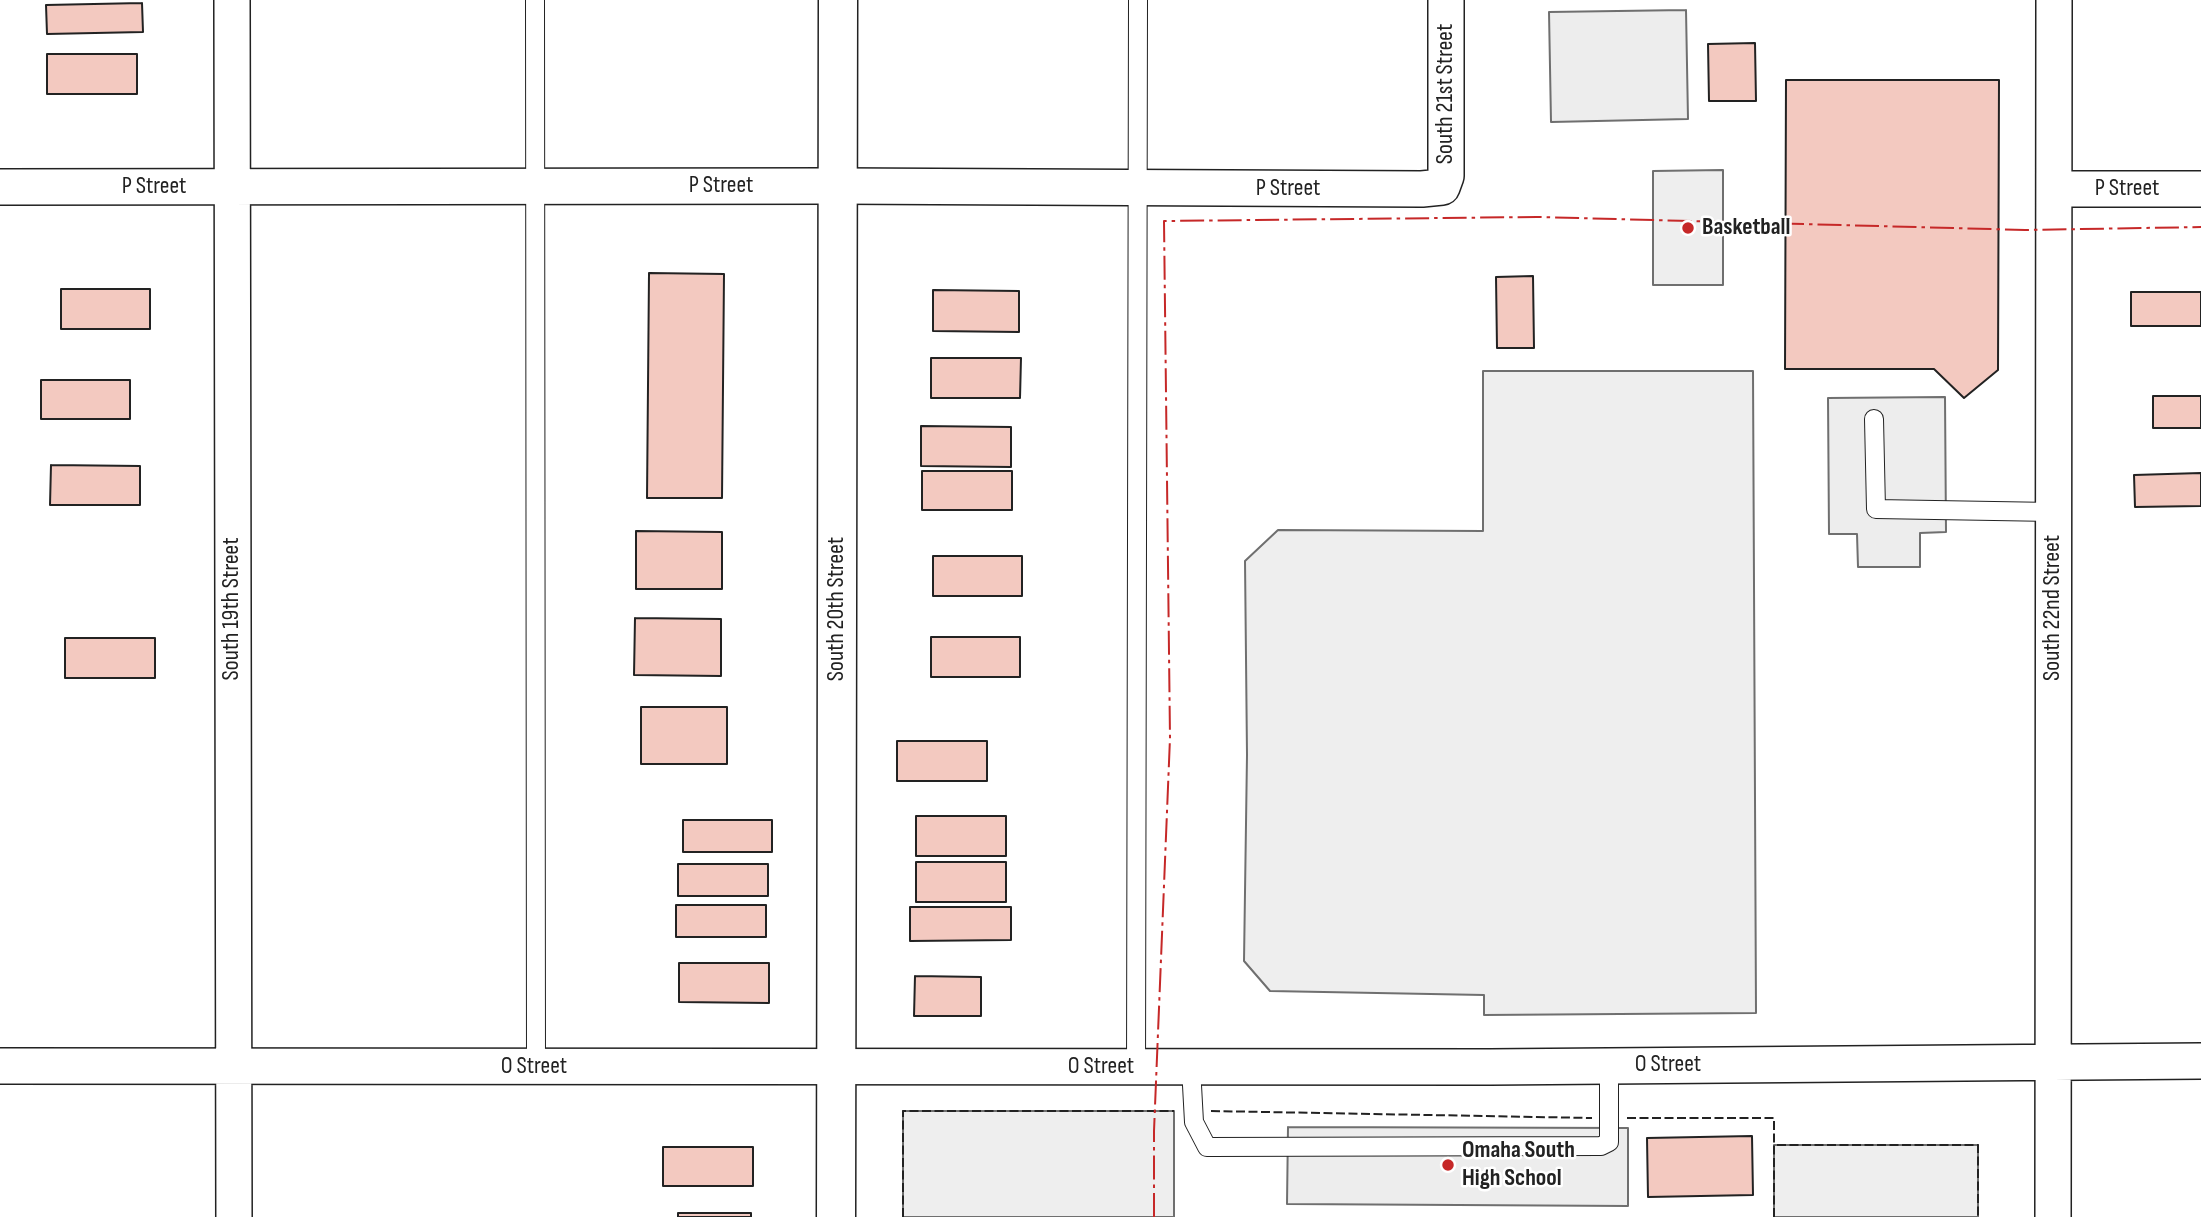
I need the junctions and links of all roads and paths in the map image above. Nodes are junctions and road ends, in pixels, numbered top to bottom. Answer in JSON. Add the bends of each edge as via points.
{"nodes":[{"id":1,"x":232,"y":0,"type":"edge"},
{"id":2,"x":535,"y":0,"type":"edge"},
{"id":3,"x":838,"y":0,"type":"edge"},
{"id":4,"x":1138,"y":0,"type":"edge"},
{"id":5,"x":1446,"y":0,"type":"edge"},
{"id":6,"x":2054,"y":0,"type":"edge"},
{"id":7,"x":536,"y":186,"type":"junction"},
{"id":8,"x":838,"y":186,"type":"junction"},
{"id":9,"x":0,"y":187,"type":"edge"},
{"id":10,"x":232,"y":187,"type":"junction"},
{"id":11,"x":1442,"y":187,"type":"joint"},
{"id":12,"x":1136,"y":188,"type":"junction"},
{"id":13,"x":2054,"y":189,"type":"junction"},
{"id":14,"x":2201,"y":189,"type":"edge"},
{"id":15,"x":1874,"y":419,"type":"dead end"},
{"id":16,"x":2053,"y":512,"type":"junction"},
{"id":17,"x":2053,"y":1061,"type":"junction"},
{"id":18,"x":2201,"y":1061,"type":"edge"},
{"id":19,"x":1609,"y":1065,"type":"junction"},
{"id":20,"x":0,"y":1066,"type":"edge"},
{"id":21,"x":232,"y":1066,"type":"junction"},
{"id":22,"x":536,"y":1067,"type":"junction"},
{"id":23,"x":1136,"y":1067,"type":"junction"},
{"id":24,"x":1191,"y":1067,"type":"junction"},
{"id":25,"x":836,"y":1068,"type":"junction"},
{"id":26,"x":234,"y":1217,"type":"edge"},
{"id":27,"x":836,"y":1217,"type":"edge"},
{"id":28,"x":2053,"y":1217,"type":"edge"}],
"edges":[{"from":1,"to":10,"type":"street","name":"South 19th Street"},
{"from":2,"to":7,"type":"lane"},
{"from":3,"to":8,"type":"street","name":"South 20th Street"},
{"from":4,"to":12,"type":"lane"},
{"from":5,"to":11,"type":"street","name":"South 21st Street","via":[[1446,176]]},
{"from":6,"to":13,"type":"street","name":"South 22nd Street"},
{"from":7,"to":8,"type":"street","name":"P Street"},
{"from":7,"to":10,"type":"street","name":"P Street"},
{"from":7,"to":22,"type":"lane"},
{"from":8,"to":12,"type":"street","name":"P Street"},
{"from":8,"to":25,"type":"street","name":"South 20th Street"},
{"from":9,"to":10,"type":"street","name":"P Street"},
{"from":10,"to":21,"type":"street","name":"South 19th Street"},
{"from":11,"to":12,"type":"street","name":"P Street"},
{"from":12,"to":23,"type":"lane"},
{"from":13,"to":14,"type":"street","name":"P Street"},
{"from":13,"to":16,"type":"street","name":"South 22nd Street"},
{"from":15,"to":16,"type":"lane","via":[[1876,509]]},
{"from":16,"to":17,"type":"street","name":"South 22nd Street"},
{"from":17,"to":18,"type":"street","name":"O Street"},
{"from":17,"to":19,"type":"street","name":"O Street"},
{"from":17,"to":28,"type":"street","name":"South 22nd Street"},
{"from":19,"to":24,"type":"street","name":"O Street"},
{"from":19,"to":24,"type":"lane","via":[[1609,1142],[1601,1146],[1207,1147],[1194,1122]]},
{"from":20,"to":21,"type":"street","name":"O Street"},
{"from":21,"to":22,"type":"street","name":"O Street"},
{"from":21,"to":26,"type":"street","name":"South 19th Street"},
{"from":22,"to":25,"type":"street","name":"O Street"},
{"from":23,"to":24,"type":"street","name":"O Street"},
{"from":23,"to":25,"type":"street","name":"O Street"},
{"from":25,"to":27,"type":"street","name":"South 20th Street"}]}
